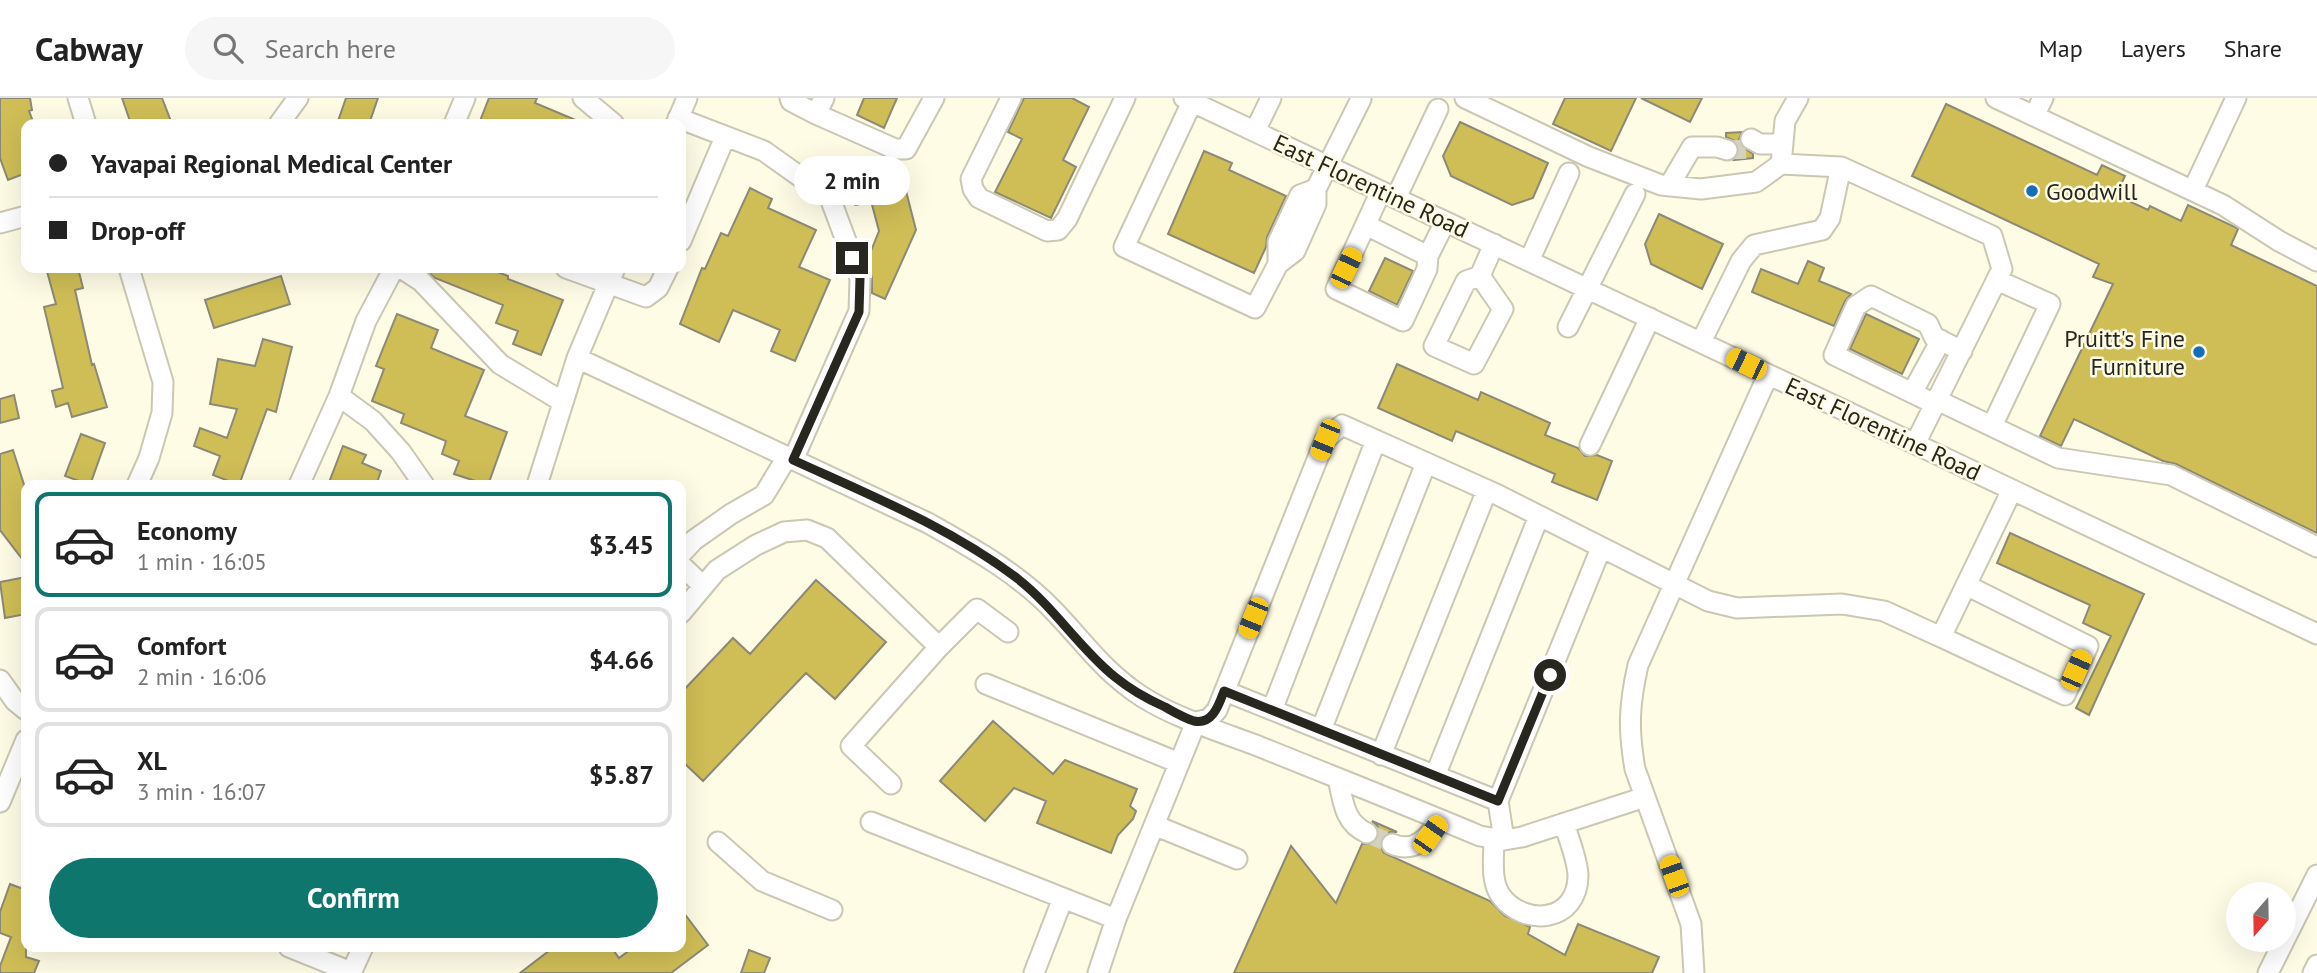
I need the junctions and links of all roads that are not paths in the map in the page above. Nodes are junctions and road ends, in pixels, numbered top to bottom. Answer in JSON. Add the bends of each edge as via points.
{"nodes":[{"id":1,"x":78,"y":98,"type":"edge"},
{"id":2,"x":298,"y":98,"type":"edge"},
{"id":3,"x":465,"y":98,"type":"edge"},
{"id":4,"x":583,"y":98,"type":"edge"},
{"id":5,"x":687,"y":98,"type":"edge"},
{"id":6,"x":790,"y":98,"type":"edge"},
{"id":7,"x":934,"y":98,"type":"edge"},
{"id":8,"x":1011,"y":98,"type":"edge"},
{"id":9,"x":1125,"y":98,"type":"edge"},
{"id":10,"x":1271,"y":98,"type":"edge"},
{"id":11,"x":1465,"y":98,"type":"edge"},
{"id":12,"x":1798,"y":98,"type":"edge"},
{"id":13,"x":1996,"y":98,"type":"edge"},
{"id":14,"x":2236,"y":98,"type":"edge"},
{"id":15,"x":1361,"y":99,"type":"edge"},
{"id":16,"x":1188,"y":100,"type":"edge"},
{"id":17,"x":820,"y":106,"type":"edge"},
{"id":18,"x":2038,"y":107,"type":"edge"},
{"id":19,"x":1438,"y":109,"type":"dead end"},
{"id":20,"x":84,"y":119,"type":"edge"},
{"id":21,"x":283,"y":119,"type":"edge"},
{"id":22,"x":456,"y":119,"type":"edge"},
{"id":23,"x":608,"y":119,"type":"edge"},
{"id":24,"x":678,"y":119,"type":"edge"},
{"id":25,"x":686,"y":124,"type":"edge"},
{"id":26,"x":1255,"y":131,"type":"junction"},
{"id":27,"x":725,"y":136,"type":"junction"},
{"id":28,"x":1755,"y":144,"type":"tunnel mouth"},
{"id":29,"x":1783,"y":144,"type":"junction"},
{"id":30,"x":1723,"y":146,"type":"tunnel mouth"},
{"id":31,"x":1781,"y":164,"type":"junction"},
{"id":32,"x":1328,"y":166,"type":"junction"},
{"id":33,"x":1840,"y":167,"type":"junction"},
{"id":34,"x":1569,"y":173,"type":"dead end"},
{"id":35,"x":1669,"y":186,"type":"junction"},
{"id":36,"x":2193,"y":190,"type":"junction"},
{"id":37,"x":1635,"y":194,"type":"dead end"},
{"id":38,"x":1389,"y":195,"type":"junction"},
{"id":39,"x":21,"y":217,"type":"edge"},
{"id":40,"x":1446,"y":222,"type":"junction"},
{"id":41,"x":0,"y":223,"type":"edge"},
{"id":42,"x":1366,"y":225,"type":"junction"},
{"id":43,"x":686,"y":230,"type":"edge"},
{"id":44,"x":1493,"y":244,"type":"junction"},
{"id":45,"x":1428,"y":256,"type":"junction"},
{"id":46,"x":1529,"y":261,"type":"junction"},
{"id":47,"x":2317,"y":261,"type":"edge"},
{"id":48,"x":130,"y":273,"type":"edge"},
{"id":49,"x":391,"y":273,"type":"edge"},
{"id":50,"x":409,"y":273,"type":"edge"},
{"id":51,"x":595,"y":273,"type":"edge"},
{"id":52,"x":666,"y":273,"type":"edge"},
{"id":53,"x":612,"y":276,"type":"edge"},
{"id":54,"x":1480,"y":276,"type":"dead end"},
{"id":55,"x":1997,"y":280,"type":"junction"},
{"id":56,"x":1588,"y":289,"type":"junction"},
{"id":57,"x":1650,"y":318,"type":"junction"},
{"id":58,"x":1568,"y":327,"type":"dead end"},
{"id":59,"x":1941,"y":340,"type":"junction"},
{"id":60,"x":1701,"y":342,"type":"junction"},
{"id":61,"x":1962,"y":351,"type":"junction"},
{"id":62,"x":577,"y":358,"type":"junction"},
{"id":63,"x":1768,"y":375,"type":"junction"},
{"id":64,"x":1912,"y":393,"type":"junction"},
{"id":65,"x":339,"y":396,"type":"junction"},
{"id":66,"x":563,"y":402,"type":"junction"},
{"id":67,"x":1936,"y":402,"type":"junction"},
{"id":68,"x":1992,"y":426,"type":"junction"},
{"id":69,"x":1376,"y":440,"type":"junction"},
{"id":70,"x":1915,"y":444,"type":"junction"},
{"id":71,"x":1590,"y":445,"type":"dead end"},
{"id":72,"x":790,"y":459,"type":"junction"},
{"id":73,"x":1426,"y":463,"type":"junction"},
{"id":74,"x":139,"y":480,"type":"edge"},
{"id":75,"x":301,"y":480,"type":"edge"},
{"id":76,"x":420,"y":480,"type":"edge"},
{"id":77,"x":539,"y":480,"type":"edge"},
{"id":78,"x":1488,"y":490,"type":"junction"},
{"id":79,"x":2012,"y":490,"type":"junction"},
{"id":80,"x":1539,"y":516,"type":"junction"},
{"id":81,"x":2317,"y":547,"type":"edge"},
{"id":82,"x":1601,"y":548,"type":"junction"},
{"id":83,"x":686,"y":549,"type":"edge"},
{"id":84,"x":686,"y":570,"type":"edge"},
{"id":85,"x":1673,"y":584,"type":"junction"},
{"id":86,"x":1966,"y":585,"type":"junction"},
{"id":87,"x":703,"y":586,"type":"junction"},
{"id":88,"x":686,"y":607,"type":"edge"},
{"id":89,"x":1008,"y":632,"type":"dead end"},
{"id":90,"x":2317,"y":634,"type":"edge"},
{"id":91,"x":1941,"y":637,"type":"junction"},
{"id":92,"x":939,"y":647,"type":"junction"},
{"id":93,"x":0,"y":680,"type":"edge"},
{"id":94,"x":986,"y":684,"type":"dead end"},
{"id":95,"x":1224,"y":691,"type":"junction"},
{"id":96,"x":21,"y":706,"type":"edge"},
{"id":97,"x":1272,"y":710,"type":"junction"},
{"id":98,"x":1196,"y":722,"type":"junction"},
{"id":99,"x":1321,"y":730,"type":"junction"},
{"id":100,"x":21,"y":752,"type":"edge"},
{"id":101,"x":1381,"y":755,"type":"junction"},
{"id":102,"x":1179,"y":763,"type":"junction"},
{"id":103,"x":1435,"y":776,"type":"junction"},
{"id":104,"x":1338,"y":779,"type":"junction"},
{"id":105,"x":891,"y":784,"type":"dead end"},
{"id":106,"x":1645,"y":797,"type":"junction"},
{"id":107,"x":1498,"y":801,"type":"junction"},
{"id":108,"x":0,"y":802,"type":"edge"},
{"id":109,"x":1441,"y":820,"type":"junction"},
{"id":110,"x":871,"y":822,"type":"dead end"},
{"id":111,"x":1564,"y":823,"type":"junction"},
{"id":112,"x":1154,"y":825,"type":"junction"},
{"id":113,"x":1367,"y":833,"type":"tunnel mouth"},
{"id":114,"x":1499,"y":839,"type":"junction"},
{"id":115,"x":718,"y":842,"type":"dead end"},
{"id":116,"x":1392,"y":844,"type":"tunnel mouth"},
{"id":117,"x":1237,"y":859,"type":"dead end"},
{"id":118,"x":2317,"y":875,"type":"edge"},
{"id":119,"x":1063,"y":898,"type":"junction"},
{"id":120,"x":832,"y":909,"type":"dead end"},
{"id":121,"x":1116,"y":919,"type":"junction"},
{"id":122,"x":301,"y":952,"type":"edge"},
{"id":123,"x":361,"y":952,"type":"edge"},
{"id":124,"x":2317,"y":965,"type":"edge"},
{"id":125,"x":351,"y":972,"type":"edge"},
{"id":126,"x":1034,"y":973,"type":"edge"},
{"id":127,"x":1097,"y":973,"type":"edge"},
{"id":128,"x":1694,"y":973,"type":"edge"},
{"id":129,"x":2268,"y":973,"type":"edge"},
{"id":130,"x":2313,"y":973,"type":"edge"}],
"edges":[{"from":1,"to":20,"type":"street"},
{"from":2,"to":21,"type":"street"},
{"from":3,"to":22,"type":"street"},
{"from":4,"to":23,"type":"street"},
{"from":5,"to":24,"type":"street"},
{"from":6,"to":17,"type":"street"},
{"from":7,"to":17,"type":"street","via":[[906,149],[895,149]]},
{"from":8,"to":9,"type":"street","via":[[971,178],[973,189],[979,198],[1047,231],[1058,230],[1068,219]]},
{"from":10,"to":26,"type":"street"},
{"from":11,"to":35,"type":"street","via":[[1589,157]]},
{"from":12,"to":29,"type":"street","via":[[1785,121]]},
{"from":13,"to":18,"type":"street"},
{"from":14,"to":36,"type":"street"},
{"from":15,"to":32,"type":"street"},
{"from":16,"to":26,"type":"street","name":"East Florentine Road"},
{"from":16,"to":32,"type":"street","via":[[1124,247],[1255,309],[1278,264],[1278,242],[1300,195],[1316,189]]},
{"from":18,"to":36,"type":"street"},
{"from":19,"to":38,"type":"street"},
{"from":25,"to":27,"type":"street"},
{"from":26,"to":32,"type":"street","name":"East Florentine Road"},
{"from":27,"to":43,"type":"street"},
{"from":27,"to":72,"type":"street","via":[[764,151],[830,198],[860,278],[859,312]]},
{"from":28,"to":29,"type":"street"},
{"from":29,"to":31,"type":"street"},
{"from":30,"to":35,"type":"street","via":[[1692,147]]},
{"from":31,"to":33,"type":"street"},
{"from":31,"to":35,"type":"street","via":[[1756,183],[1701,189]]},
{"from":32,"to":38,"type":"street","name":"East Florentine Road"},
{"from":33,"to":55,"type":"street","via":[[1992,236],[2003,269]]},
{"from":33,"to":60,"type":"street","via":[[1822,230],[1754,245],[1741,261]]},
{"from":34,"to":46,"type":"street"},
{"from":36,"to":47,"type":"street"},
{"from":37,"to":56,"type":"street"},
{"from":38,"to":40,"type":"street","name":"East Florentine Road"},
{"from":38,"to":42,"type":"street"},
{"from":39,"to":41,"type":"street"},
{"from":40,"to":44,"type":"street","name":"East Florentine Road"},
{"from":40,"to":45,"type":"street"},
{"from":42,"to":45,"type":"street"},
{"from":42,"to":45,"type":"street","via":[[1335,289],[1403,321],[1427,270]]},
{"from":44,"to":46,"type":"street","name":"East Florentine Road"},
{"from":44,"to":54,"type":"street"},
{"from":46,"to":56,"type":"street","name":"East Florentine Road"},
{"from":48,"to":74,"type":"street","via":[[163,382],[162,413]]},
{"from":49,"to":65,"type":"street","via":[[366,321]]},
{"from":50,"to":66,"type":"street","via":[[500,364]]},
{"from":51,"to":53,"type":"street"},
{"from":52,"to":53,"type":"street","via":[[646,298]]},
{"from":53,"to":62,"type":"street"},
{"from":55,"to":61,"type":"street"},
{"from":55,"to":68,"type":"street","via":[[2050,304]]},
{"from":56,"to":57,"type":"street","name":"East Florentine Road"},
{"from":56,"to":58,"type":"street"},
{"from":57,"to":60,"type":"street","name":"East Florentine Road"},
{"from":57,"to":71,"type":"street"},
{"from":59,"to":61,"type":"street"},
{"from":59,"to":64,"type":"street"},
{"from":59,"to":64,"type":"street","via":[[1934,337],[1928,324],[1871,296],[1856,306],[1834,355]]},
{"from":60,"to":63,"type":"street","name":"East Florentine Road"},
{"from":61,"to":67,"type":"street"},
{"from":62,"to":66,"type":"street"},
{"from":62,"to":72,"type":"street"},
{"from":63,"to":70,"type":"street","name":"East Florentine Road"},
{"from":63,"to":85,"type":"street"},
{"from":64,"to":67,"type":"street"},
{"from":65,"to":75,"type":"street"},
{"from":65,"to":76,"type":"street","via":[[373,421]]},
{"from":66,"to":77,"type":"street"},
{"from":67,"to":68,"type":"street"},
{"from":67,"to":70,"type":"street"},
{"from":68,"to":81,"type":"street","via":[[2058,458],[2171,475]]},
{"from":69,"to":73,"type":"street"},
{"from":69,"to":95,"type":"street","via":[[1342,425],[1325,440]]},
{"from":69,"to":97,"type":"street"},
{"from":70,"to":79,"type":"street","name":"East Florentine Road"},
{"from":72,"to":83,"type":"street","via":[[764,495]]},
{"from":72,"to":98,"type":"street","via":[[978,551],[1054,610],[1114,677],[1143,697]]},
{"from":73,"to":78,"type":"street"},
{"from":73,"to":99,"type":"street"},
{"from":78,"to":80,"type":"street"},
{"from":78,"to":101,"type":"street"},
{"from":79,"to":86,"type":"street"},
{"from":79,"to":90,"type":"street","name":"East Florentine Road"},
{"from":80,"to":82,"type":"street"},
{"from":80,"to":103,"type":"street"},
{"from":82,"to":85,"type":"street"},
{"from":82,"to":107,"type":"street"},
{"from":84,"to":87,"type":"street"},
{"from":85,"to":91,"type":"street","via":[[1708,601],[1737,608],[1842,604],[1884,611]]},
{"from":85,"to":106,"type":"street","via":[[1638,665],[1629,702],[1631,746]]},
{"from":86,"to":91,"type":"street"},
{"from":86,"to":91,"type":"street","via":[[2088,646],[2065,695]]},
{"from":87,"to":88,"type":"street"},
{"from":87,"to":92,"type":"street","via":[[756,545],[784,531],[807,530],[827,538]]},
{"from":89,"to":92,"type":"street","via":[[977,609]]},
{"from":92,"to":105,"type":"street","via":[[851,746]]},
{"from":93,"to":96,"type":"street"},
{"from":94,"to":102,"type":"street"},
{"from":95,"to":97,"type":"street"},
{"from":95,"to":98,"type":"street","via":[[1209,719]]},
{"from":97,"to":99,"type":"street"},
{"from":98,"to":102,"type":"street"},
{"from":98,"to":104,"type":"street"},
{"from":99,"to":101,"type":"street"},
{"from":100,"to":108,"type":"street"},
{"from":101,"to":103,"type":"street"},
{"from":102,"to":112,"type":"street"},
{"from":103,"to":107,"type":"street"},
{"from":104,"to":109,"type":"street"},
{"from":104,"to":113,"type":"street","via":[[1345,810],[1355,828]]},
{"from":106,"to":111,"type":"street"},
{"from":106,"to":128,"type":"street","via":[[1691,924]]},
{"from":107,"to":114,"type":"street"},
{"from":109,"to":114,"type":"street"},
{"from":109,"to":116,"type":"street","via":[[1415,847]]},
{"from":110,"to":119,"type":"street"},
{"from":111,"to":114,"type":"street","via":[[1522,837]]},
{"from":111,"to":114,"type":"street","via":[[1578,876],[1569,905],[1550,916],[1531,915],[1502,897],[1494,880]]},
{"from":112,"to":117,"type":"street"},
{"from":112,"to":121,"type":"street"},
{"from":115,"to":120,"type":"street","via":[[762,881]]},
{"from":118,"to":129,"type":"street"},
{"from":119,"to":121,"type":"street"},
{"from":119,"to":126,"type":"street"},
{"from":121,"to":127,"type":"street"},
{"from":122,"to":125,"type":"street"},
{"from":123,"to":125,"type":"street"},
{"from":124,"to":130,"type":"street"}]}
